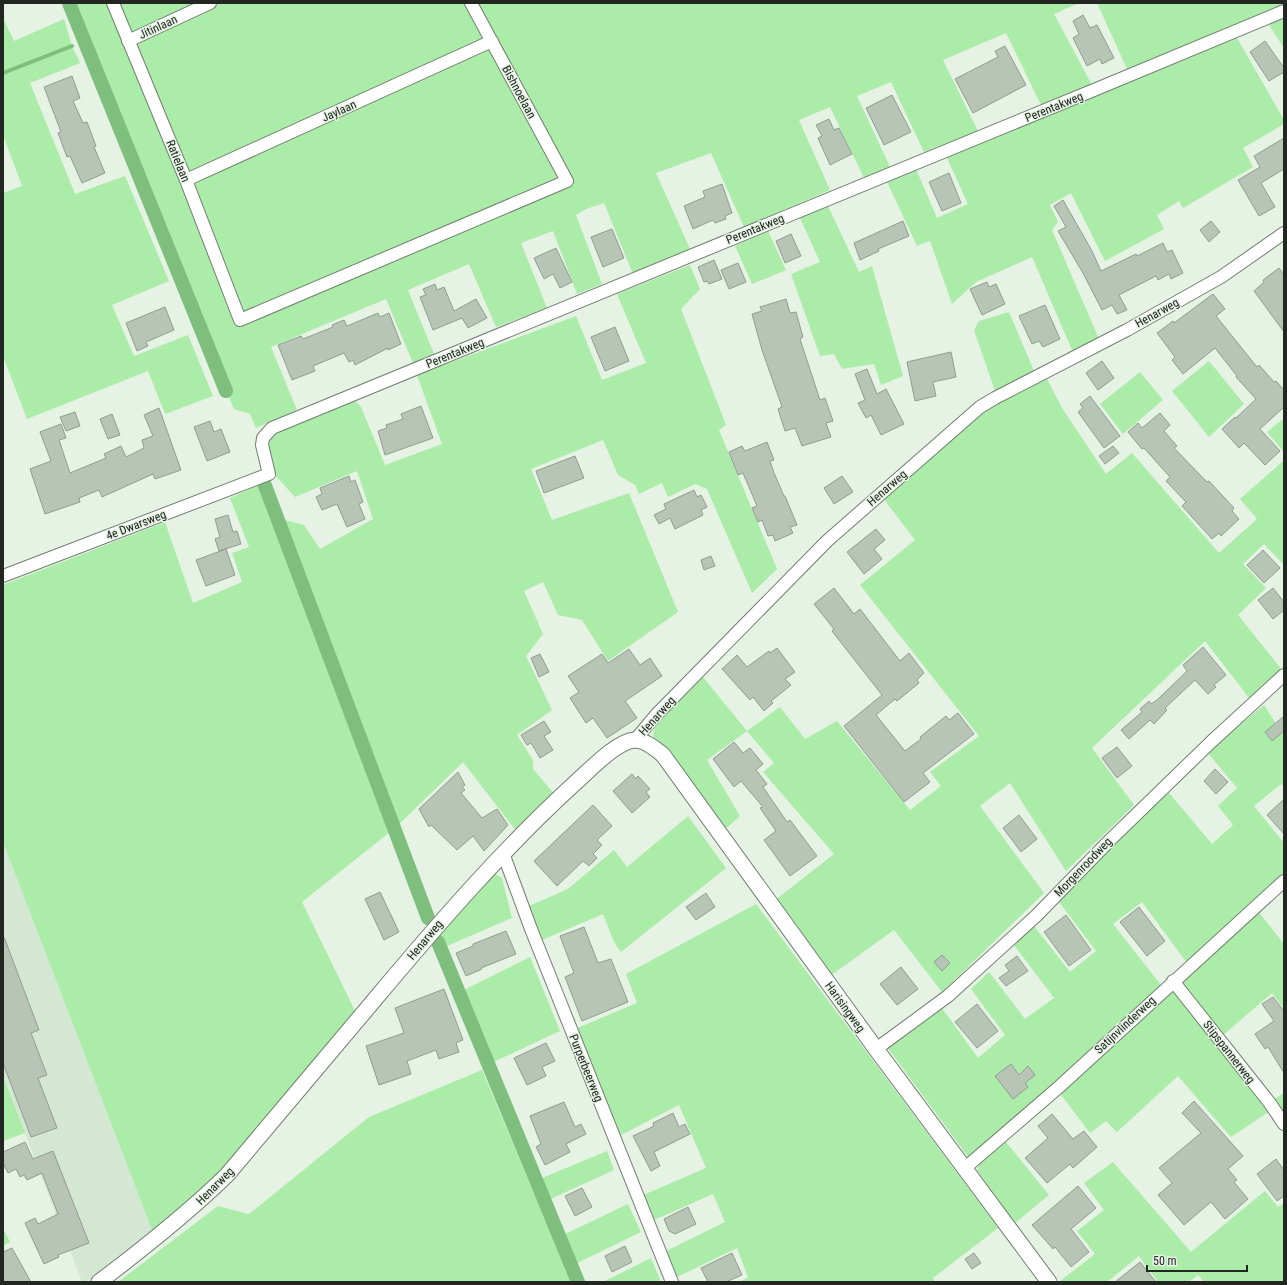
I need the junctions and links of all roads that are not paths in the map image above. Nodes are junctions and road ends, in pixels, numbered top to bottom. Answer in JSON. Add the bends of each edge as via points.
{"nodes":[{"id":1,"x":113,"y":3,"type":"edge"},
{"id":2,"x":210,"y":3,"type":"edge"},
{"id":3,"x":471,"y":3,"type":"edge"},
{"id":4,"x":1284,"y":11,"type":"edge"},
{"id":5,"x":128,"y":41,"type":"junction"},
{"id":6,"x":492,"y":41,"type":"junction"},
{"id":7,"x":186,"y":180,"type":"junction"},
{"id":8,"x":1284,"y":233,"type":"edge"},
{"id":9,"x":240,"y":320,"type":"joint"},
{"id":10,"x":269,"y":474,"type":"joint"},
{"id":11,"x":3,"y":576,"type":"edge"},
{"id":12,"x":1284,"y":676,"type":"edge"},
{"id":13,"x":636,"y":740,"type":"junction"},
{"id":14,"x":503,"y":853,"type":"junction"},
{"id":15,"x":1284,"y":881,"type":"edge"},
{"id":16,"x":1173,"y":981,"type":"junction"},
{"id":17,"x":876,"y":1049,"type":"junction"},
{"id":18,"x":1284,"y":1124,"type":"edge"},
{"id":19,"x":965,"y":1168,"type":"junction"},
{"id":20,"x":99,"y":1282,"type":"edge"},
{"id":21,"x":672,"y":1282,"type":"edge"},
{"id":22,"x":1049,"y":1282,"type":"edge"}],
"edges":[{"from":1,"to":5,"type":"street","name":"Ratielaan"},
{"from":2,"to":5,"type":"street","name":"Jitinlaan"},
{"from":3,"to":6,"type":"street","name":"Bishnoelaan"},
{"from":4,"to":10,"type":"street","name":"Perentakweg","via":[[272,428],[263,438],[262,445]]},
{"from":5,"to":7,"type":"street","name":"Ratielaan"},
{"from":6,"to":7,"type":"street","name":"Jaylaan"},
{"from":6,"to":9,"type":"street","name":"Bishnoelaan","via":[[567,181]]},
{"from":7,"to":9,"type":"street","name":"Ratielaan"},
{"from":8,"to":13,"type":"street","name":"Henarweg","via":[[1221,277],[1127,330],[980,407],[827,542],[656,715]]},
{"from":10,"to":11,"type":"street","name":"4e Dwarsweg"},
{"from":12,"to":17,"type":"street","name":"Morgenroodweg","via":[[1211,742],[1030,921],[948,996]]},
{"from":13,"to":14,"type":"street","name":"Henarweg","via":[[607,754]]},
{"from":13,"to":17,"type":"street","name":"Harisingweg","via":[[652,746],[663,755]]},
{"from":14,"to":20,"type":"street","name":"Henarweg","via":[[440,922],[227,1175],[200,1202]]},
{"from":14,"to":21,"type":"street","name":"Purperbeerweg"},
{"from":15,"to":16,"type":"street","name":"Satijnvlinderweg"},
{"from":16,"to":18,"type":"street","name":"Stipspannerweg"},
{"from":16,"to":19,"type":"street","name":"Satijnvlinderweg","via":[[1059,1087]]},
{"from":17,"to":19,"type":"street","name":"Harisingweg"},
{"from":19,"to":22,"type":"street","name":"Harisingweg"}]}
